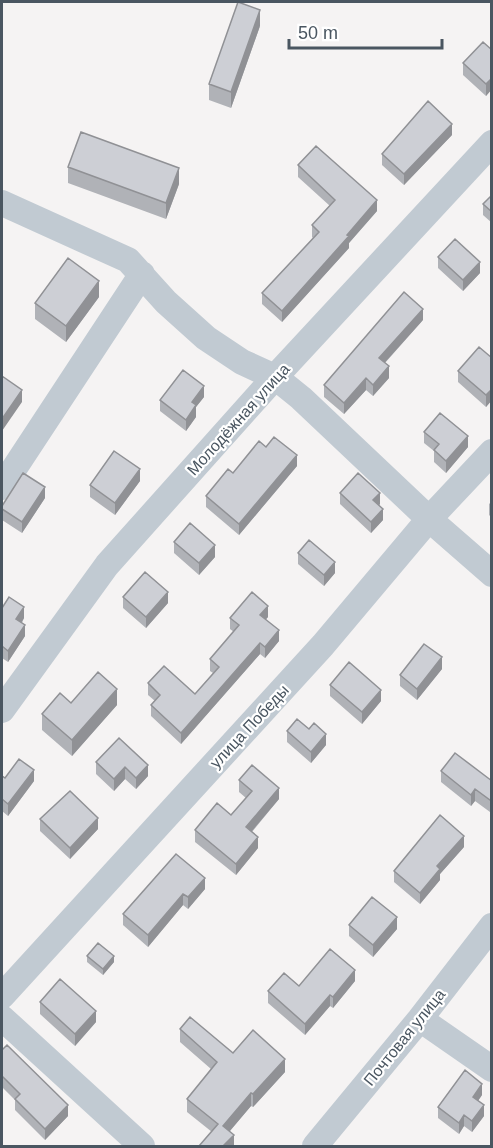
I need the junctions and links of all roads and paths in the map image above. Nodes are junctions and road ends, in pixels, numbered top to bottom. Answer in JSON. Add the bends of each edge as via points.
{"nodes":[{"id":1,"x":492,"y":142,"type":"edge"},
{"id":2,"x":2,"y":203,"type":"edge"},
{"id":3,"x":142,"y":274,"type":"junction"},
{"id":4,"x":275,"y":377,"type":"junction"},
{"id":5,"x":492,"y":452,"type":"edge"},
{"id":6,"x":2,"y":487,"type":"edge"},
{"id":7,"x":429,"y":519,"type":"junction"},
{"id":8,"x":492,"y":574,"type":"edge"},
{"id":9,"x":2,"y":710,"type":"edge"},
{"id":10,"x":492,"y":926,"type":"edge"},
{"id":11,"x":2,"y":996,"type":"edge"},
{"id":12,"x":2,"y":1018,"type":"edge"},
{"id":13,"x":420,"y":1019,"type":"junction"},
{"id":14,"x":492,"y":1069,"type":"edge"},
{"id":15,"x":142,"y":1146,"type":"edge"},
{"id":16,"x":315,"y":1146,"type":"edge"}],
"edges":[{"from":1,"to":4,"type":"street","name":"Молодёжная улица"},
{"from":2,"to":3,"type":"street","via":[[128,260]]},
{"from":3,"to":4,"type":"street","via":[[206,338],[242,362]]},
{"from":3,"to":6,"type":"street"},
{"from":4,"to":7,"type":"street"},
{"from":4,"to":9,"type":"street","name":"Молодёжная улица","via":[[107,564]]},
{"from":5,"to":7,"type":"street","name":"улица Победы"},
{"from":7,"to":8,"type":"street"},
{"from":7,"to":11,"type":"street","name":"улица Победы","via":[[323,645]]},
{"from":10,"to":13,"type":"street","name":"Почтовая улица"},
{"from":12,"to":15,"type":"street"},
{"from":13,"to":14,"type":"street"},
{"from":13,"to":16,"type":"street","name":"Почтовая улица"}]}
